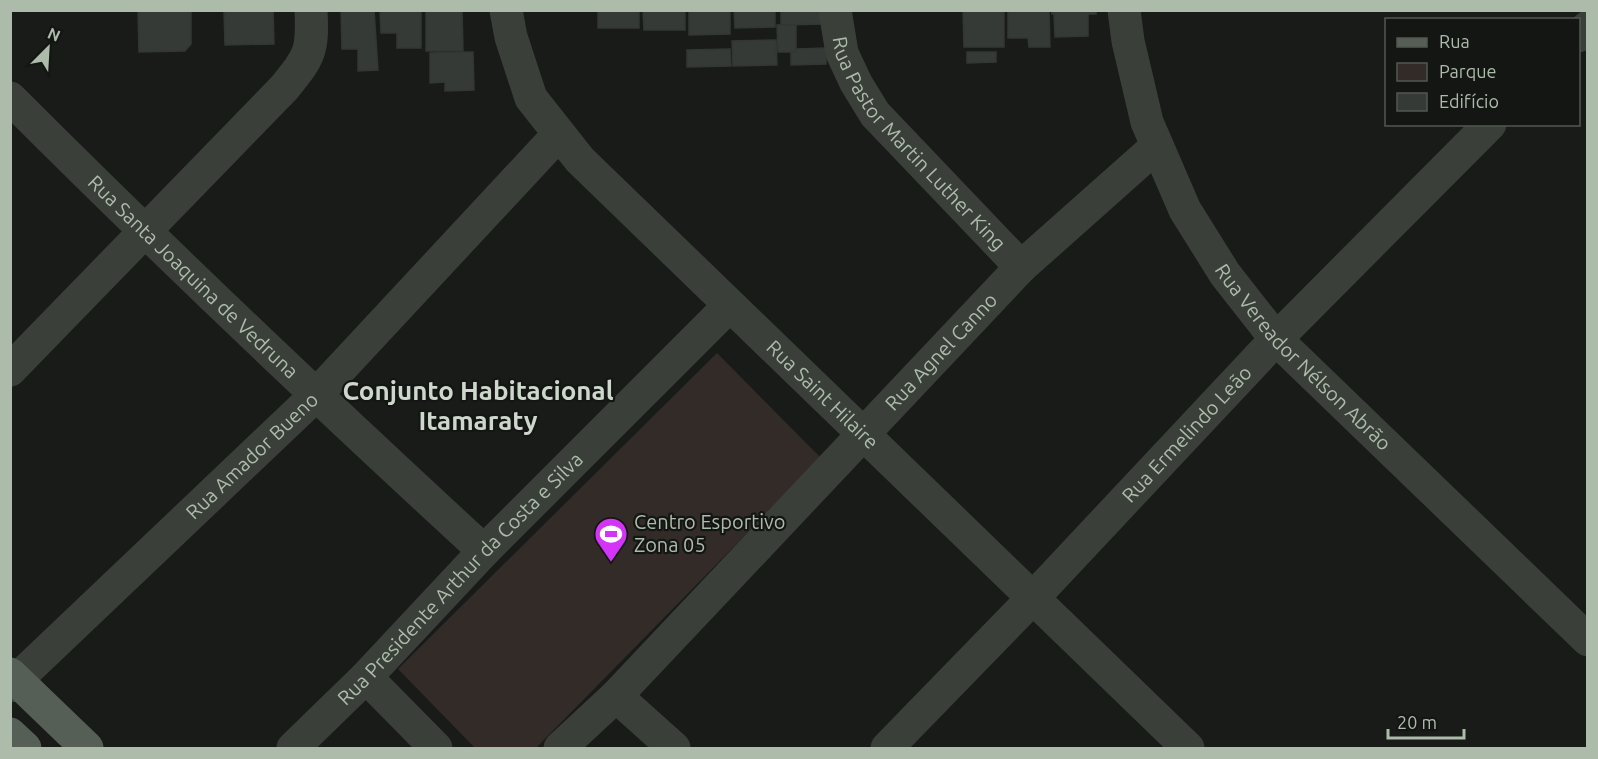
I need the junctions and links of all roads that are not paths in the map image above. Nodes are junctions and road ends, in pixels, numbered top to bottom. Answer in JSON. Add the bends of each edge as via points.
{"nodes":[{"id":1,"x":311,"y":10,"type":"edge"},
{"id":2,"x":506,"y":10,"type":"edge"},
{"id":3,"x":835,"y":10,"type":"edge"},
{"id":4,"x":1124,"y":10,"type":"edge"},
{"id":5,"x":10,"y":99,"type":"edge"},
{"id":6,"x":1488,"y":126,"type":"edge"},
{"id":7,"x":558,"y":135,"type":"junction"},
{"id":8,"x":1157,"y":146,"type":"junction"},
{"id":9,"x":145,"y":234,"type":"junction"},
{"id":10,"x":1021,"y":267,"type":"junction"},
{"id":11,"x":729,"y":306,"type":"junction"},
{"id":12,"x":1276,"y":339,"type":"junction"},
{"id":13,"x":10,"y":370,"type":"edge"},
{"id":14,"x":315,"y":396,"type":"junction"},
{"id":15,"x":862,"y":432,"type":"junction"},
{"id":16,"x":484,"y":550,"type":"junction"},
{"id":17,"x":1033,"y":598,"type":"junction"},
{"id":18,"x":1587,"y":640,"type":"edge"},
{"id":19,"x":366,"y":676,"type":"junction"},
{"id":20,"x":12,"y":680,"type":"edge"},
{"id":21,"x":616,"y":696,"type":"junction"},
{"id":22,"x":10,"y":734,"type":"edge"},
{"id":23,"x":25,"y":748,"type":"edge"},
{"id":24,"x":87,"y":748,"type":"edge"},
{"id":25,"x":293,"y":748,"type":"edge"},
{"id":26,"x":436,"y":748,"type":"edge"},
{"id":27,"x":560,"y":748,"type":"edge"},
{"id":28,"x":674,"y":748,"type":"edge"},
{"id":29,"x":887,"y":748,"type":"edge"},
{"id":30,"x":1188,"y":748,"type":"edge"}],
"edges":[{"from":1,"to":9,"type":"street","via":[[313,43],[302,66]]},
{"from":2,"to":7,"type":"street","name":"Rua Saint Hilaire","via":[[531,98]]},
{"from":3,"to":10,"type":"street","name":"Rua Pastor Martin Luther King","via":[[842,53],[875,114]]},
{"from":4,"to":8,"type":"street","name":"Rua Vereador Nélson Abrão","via":[[1144,110]]},
{"from":5,"to":9,"type":"street","name":"Rua Santa Joaquina de Vedruna"},
{"from":6,"to":12,"type":"street","name":"Rua Ermelindo Leão"},
{"from":7,"to":11,"type":"street","name":"Rua Saint Hilaire"},
{"from":7,"to":14,"type":"street","name":"Rua Amador Bueno"},
{"from":8,"to":10,"type":"street","name":"Rua Agnel Canno"},
{"from":8,"to":12,"type":"street","name":"Rua Vereador Nélson Abrão","via":[[1185,210],[1225,274]]},
{"from":9,"to":13,"type":"street"},
{"from":9,"to":14,"type":"street","name":"Rua Santa Joaquina de Vedruna"},
{"from":10,"to":15,"type":"street","name":"Rua Agnel Canno"},
{"from":11,"to":15,"type":"street","name":"Rua Saint Hilaire"},
{"from":11,"to":16,"type":"street","name":"Rua Presidente Arthur da Costa e Silva"},
{"from":12,"to":17,"type":"street","name":"Rua Ermelindo Leão"},
{"from":12,"to":18,"type":"street","name":"Rua Vereador Nélson Abrão"},
{"from":14,"to":16,"type":"street","name":"Rua Santa Joaquina de Vedruna"},
{"from":14,"to":20,"type":"street","name":"Rua Amador Bueno"},
{"from":15,"to":17,"type":"street","name":"Rua Saint Hilaire"},
{"from":15,"to":21,"type":"street","name":"Rua Agnel Canno"},
{"from":16,"to":19,"type":"street","name":"Rua Presidente Arthur da Costa e Silva"},
{"from":17,"to":29,"type":"street","name":"Rua Ermelindo Leão"},
{"from":17,"to":30,"type":"street","name":"Rua Saint Hilaire"},
{"from":19,"to":25,"type":"street","name":"Rua Presidente Arthur da Costa e Silva"},
{"from":19,"to":26,"type":"street"},
{"from":20,"to":24,"type":"main road"},
{"from":21,"to":27,"type":"street","name":"Rua Agnel Canno"},
{"from":21,"to":28,"type":"street"},
{"from":22,"to":23,"type":"main road"}]}
